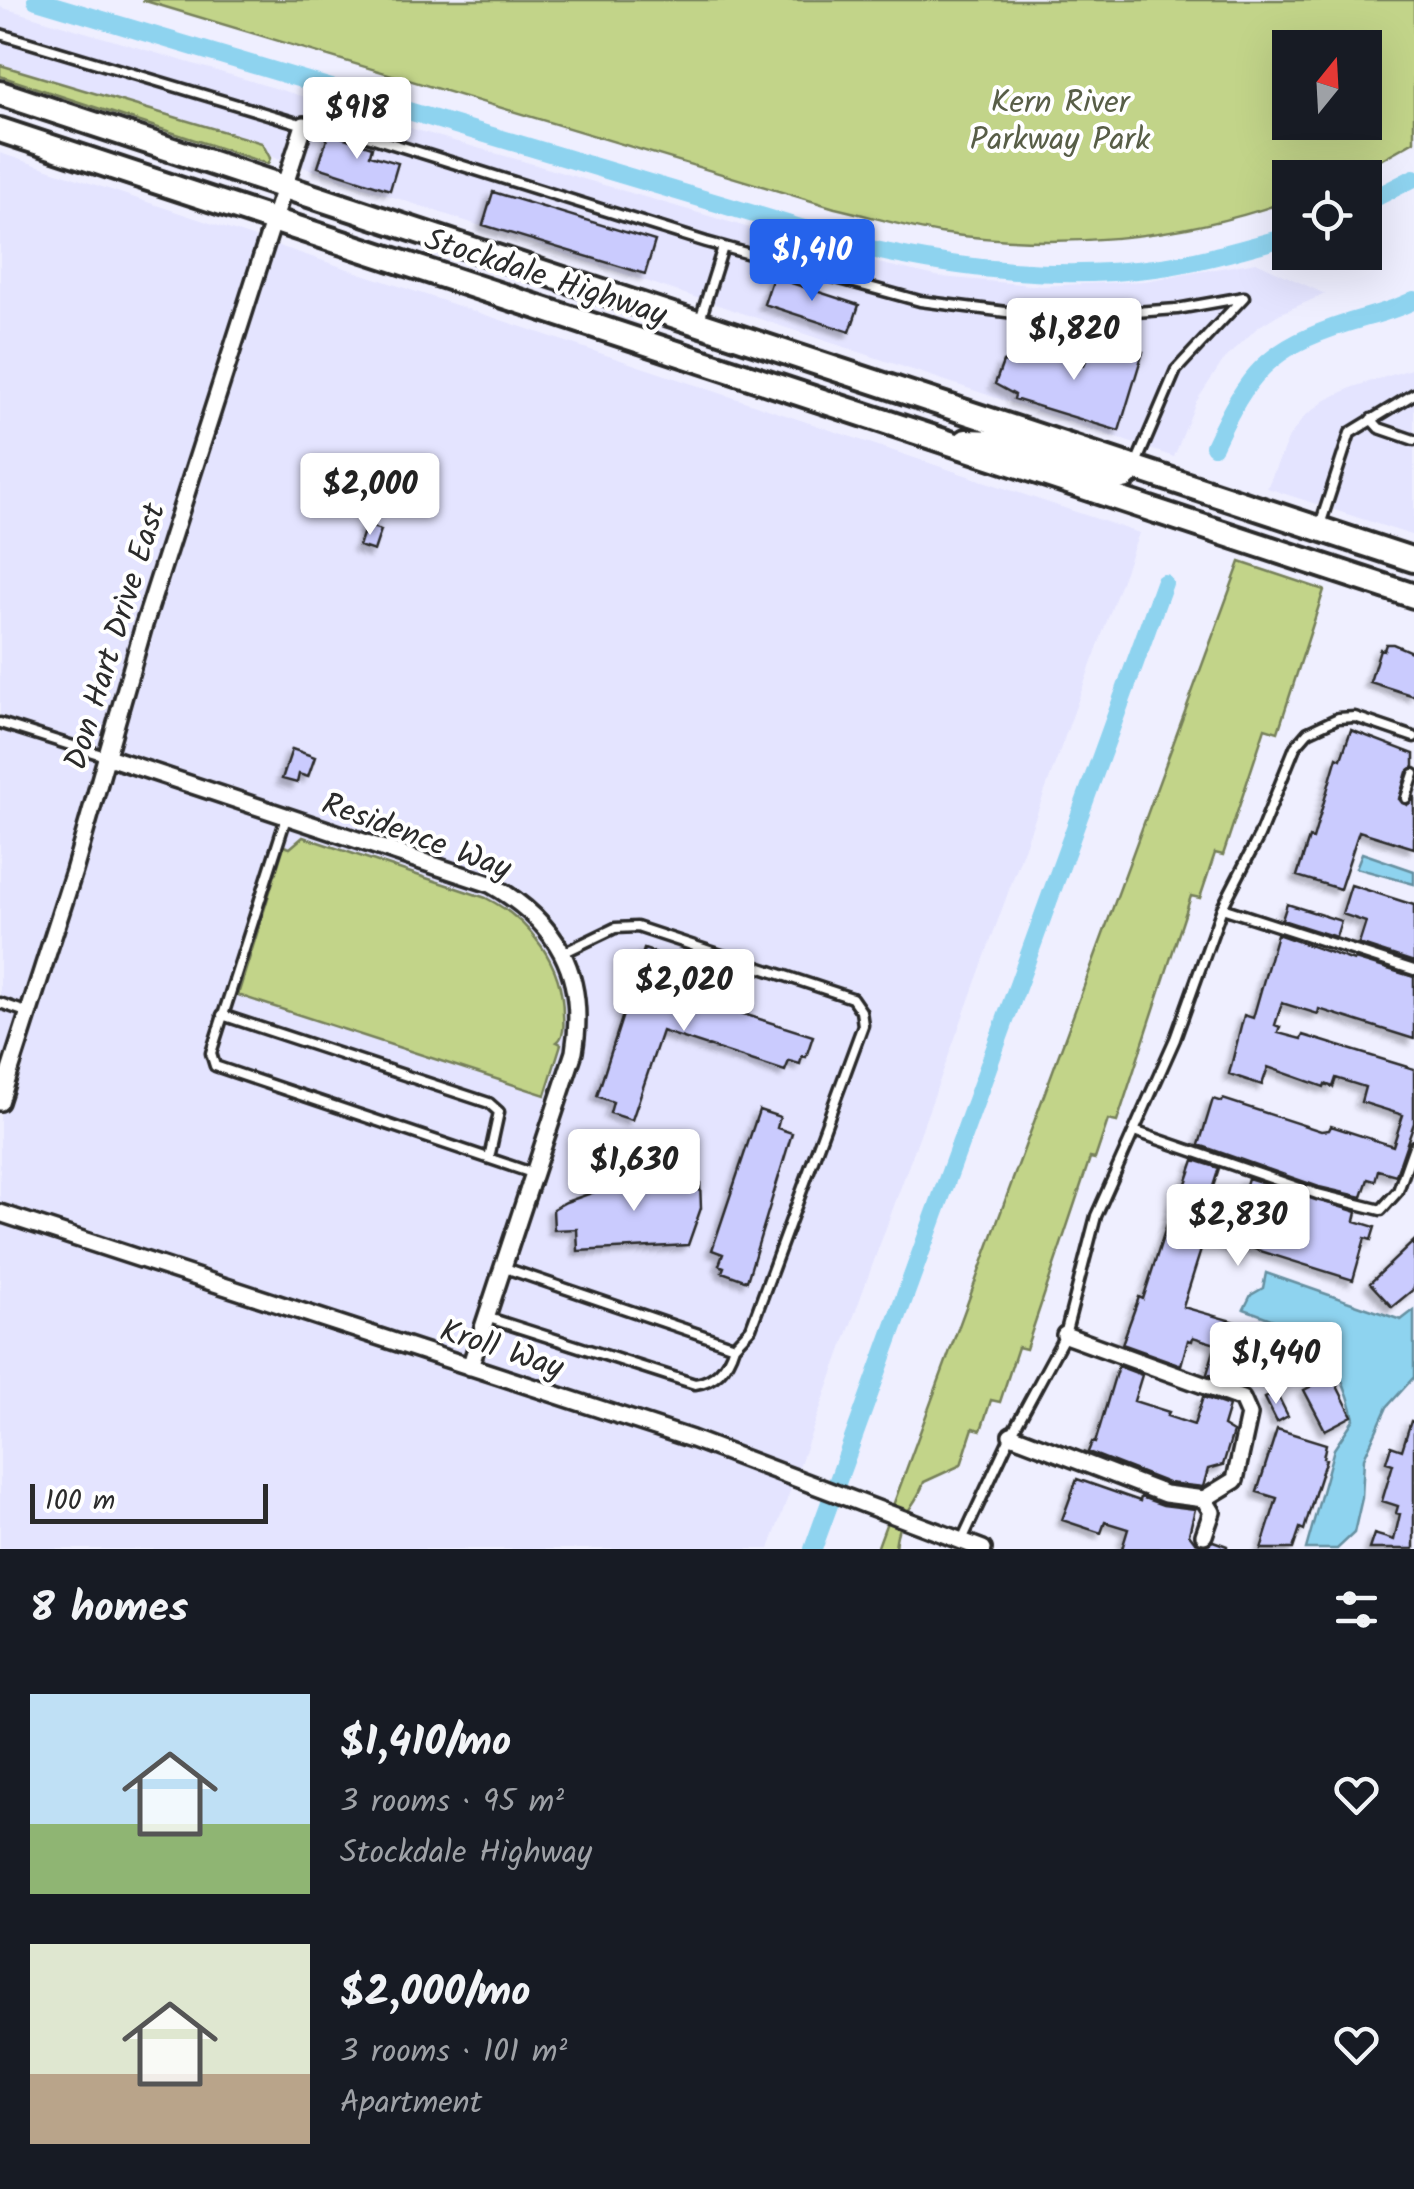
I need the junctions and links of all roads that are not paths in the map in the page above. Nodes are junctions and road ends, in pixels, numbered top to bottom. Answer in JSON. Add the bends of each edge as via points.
{"nodes":[{"id":1,"x":0,"y":34,"type":"edge"},
{"id":2,"x":0,"y":93,"type":"edge"},
{"id":3,"x":304,"y":124,"type":"junction"},
{"id":4,"x":0,"y":130,"type":"edge"},
{"id":5,"x":284,"y":187,"type":"junction"},
{"id":6,"x":274,"y":220,"type":"junction"},
{"id":7,"x":724,"y":247,"type":"junction"},
{"id":8,"x":698,"y":324,"type":"junction"},
{"id":9,"x":1414,"y":394,"type":"edge"},
{"id":10,"x":1371,"y":420,"type":"junction"},
{"id":11,"x":1414,"y":440,"type":"edge"},
{"id":12,"x":947,"y":443,"type":"junction"},
{"id":13,"x":1134,"y":468,"type":"junction"},
{"id":14,"x":1318,"y":529,"type":"junction"},
{"id":15,"x":1414,"y":560,"type":"edge"},
{"id":16,"x":1414,"y":596,"type":"edge"},
{"id":17,"x":0,"y":723,"type":"edge"},
{"id":18,"x":1414,"y":737,"type":"edge"},
{"id":19,"x":104,"y":756,"type":"junction"},
{"id":20,"x":1414,"y":774,"type":"edge"},
{"id":21,"x":1406,"y":798,"type":"dead end"},
{"id":22,"x":286,"y":818,"type":"junction"},
{"id":23,"x":1222,"y":908,"type":"junction"},
{"id":24,"x":563,"y":953,"type":"junction"},
{"id":25,"x":1414,"y":970,"type":"edge"},
{"id":26,"x":0,"y":1003,"type":"edge"},
{"id":27,"x":29,"y":1013,"type":"junction"},
{"id":28,"x":222,"y":1015,"type":"junction"},
{"id":29,"x":0,"y":1102,"type":"edge"},
{"id":30,"x":1134,"y":1132,"type":"junction"},
{"id":31,"x":1414,"y":1146,"type":"edge"},
{"id":32,"x":489,"y":1158,"type":"junction"},
{"id":33,"x":534,"y":1174,"type":"junction"},
{"id":34,"x":0,"y":1213,"type":"edge"},
{"id":35,"x":502,"y":1268,"type":"junction"},
{"id":36,"x":486,"y":1317,"type":"junction"},
{"id":37,"x":1065,"y":1335,"type":"junction"},
{"id":38,"x":734,"y":1346,"type":"junction"},
{"id":39,"x":470,"y":1367,"type":"junction"},
{"id":40,"x":1010,"y":1435,"type":"junction"},
{"id":41,"x":1204,"y":1499,"type":"junction"},
{"id":42,"x":1204,"y":1534,"type":"dead end"},
{"id":43,"x":962,"y":1540,"type":"junction"},
{"id":44,"x":983,"y":1549,"type":"edge"}],
"edges":[{"from":1,"to":3,"type":"lane"},
{"from":2,"to":5,"type":"main road","name":"Stockdale Highway"},
{"from":3,"to":5,"type":"street","name":"Don Hart Drive East"},
{"from":3,"to":7,"type":"lane","via":[[314,120]]},
{"from":4,"to":6,"type":"main road","name":"Stockdale Highway"},
{"from":5,"to":6,"type":"street","name":"Don Hart Drive East"},
{"from":5,"to":8,"type":"main road","name":"Stockdale Highway"},
{"from":6,"to":12,"type":"main road","name":"Stockdale Highway"},
{"from":6,"to":19,"type":"street","name":"Don Hart Drive East"},
{"from":7,"to":8,"type":"lane"},
{"from":7,"to":13,"type":"lane","via":[[920,301],[1053,318],[1244,297],[1176,370]]},
{"from":8,"to":13,"type":"main road","name":"Stockdale Highway"},
{"from":9,"to":10,"type":"lane"},
{"from":10,"to":11,"type":"lane"},
{"from":10,"to":14,"type":"lane","via":[[1350,433]]},
{"from":12,"to":13,"type":"main road","via":[[996,442],[1107,477],[1124,477]]},
{"from":12,"to":16,"type":"main road","name":"Stockdale Highway"},
{"from":13,"to":14,"type":"main road","name":"Stockdale Highway"},
{"from":14,"to":15,"type":"main road","name":"Stockdale Highway"},
{"from":17,"to":19,"type":"lane"},
{"from":18,"to":23,"type":"lane","via":[[1355,718],[1308,732]]},
{"from":19,"to":22,"type":"street","name":"Residence Way"},
{"from":19,"to":27,"type":"street","name":"Don Hart Drive East"},
{"from":20,"to":21,"type":"lane"},
{"from":22,"to":24,"type":"street","name":"Residence Way","via":[[490,884],[524,906]]},
{"from":22,"to":28,"type":"lane"},
{"from":23,"to":25,"type":"lane"},
{"from":23,"to":30,"type":"lane"},
{"from":24,"to":33,"type":"street","name":"Residence Way","via":[[578,1025]]},
{"from":24,"to":38,"type":"lane","via":[[615,928],[637,928],[852,998],[861,1011],[863,1025],[752,1328]]},
{"from":26,"to":27,"type":"lane"},
{"from":27,"to":29,"type":"street","name":"Don Hart Drive East"},
{"from":28,"to":32,"type":"lane","via":[[211,1053],[215,1066]]},
{"from":28,"to":32,"type":"lane","via":[[489,1103],[500,1121]]},
{"from":30,"to":31,"type":"lane","via":[[1381,1210],[1398,1192]]},
{"from":30,"to":37,"type":"lane","via":[[1096,1216]]},
{"from":32,"to":33,"type":"lane"},
{"from":33,"to":35,"type":"street","name":"Residence Way"},
{"from":34,"to":39,"type":"street","name":"Kroll Way"},
{"from":35,"to":36,"type":"street","name":"Residence Way"},
{"from":35,"to":38,"type":"lane"},
{"from":36,"to":38,"type":"lane","via":[[695,1384],[728,1364]]},
{"from":36,"to":39,"type":"street","name":"Residence Way"},
{"from":37,"to":40,"type":"lane"},
{"from":37,"to":41,"type":"street","via":[[1242,1399],[1249,1415],[1235,1480]]},
{"from":39,"to":43,"type":"street","name":"Kroll Way"},
{"from":40,"to":41,"type":"street","via":[[1165,1494]]},
{"from":40,"to":43,"type":"lane"},
{"from":41,"to":42,"type":"street","via":[[1212,1512]]},
{"from":43,"to":44,"type":"street","name":"Kroll Way"}]}
